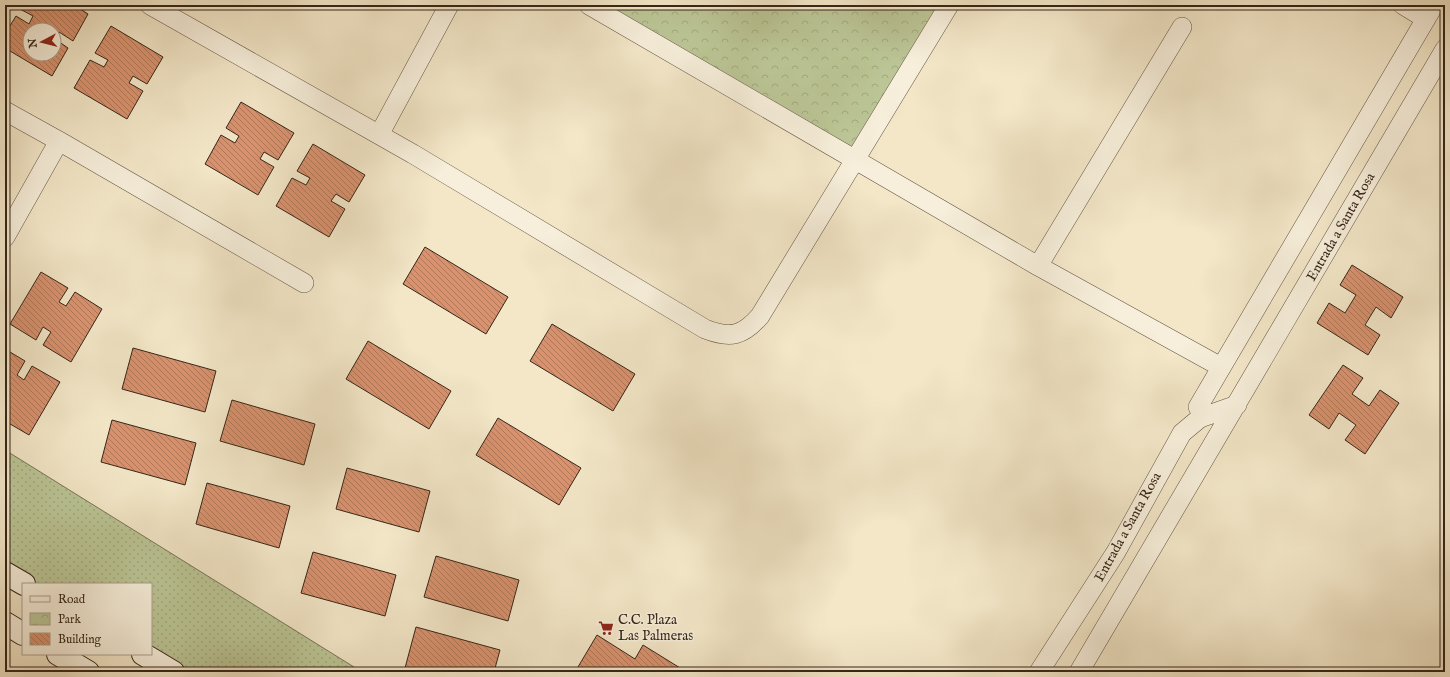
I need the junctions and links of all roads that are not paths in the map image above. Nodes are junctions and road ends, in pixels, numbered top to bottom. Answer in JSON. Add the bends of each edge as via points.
{"nodes":[{"id":1,"x":150,"y":5,"type":"edge"},
{"id":2,"x":449,"y":5,"type":"edge"},
{"id":3,"x":589,"y":5,"type":"edge"},
{"id":4,"x":948,"y":5,"type":"edge"},
{"id":5,"x":1403,"y":5,"type":"edge"},
{"id":6,"x":1430,"y":12,"type":"edge"},
{"id":7,"x":1182,"y":27,"type":"dead end"},
{"id":8,"x":1445,"y":49,"type":"edge"},
{"id":9,"x":5,"y":111,"type":"edge"},
{"id":10,"x":379,"y":135,"type":"junction"},
{"id":11,"x":59,"y":141,"type":"junction"},
{"id":12,"x":856,"y":160,"type":"junction"},
{"id":13,"x":5,"y":237,"type":"edge"},
{"id":14,"x":1038,"y":266,"type":"junction"},
{"id":15,"x":304,"y":282,"type":"dead end"},
{"id":16,"x":1221,"y":367,"type":"junction"},
{"id":17,"x":1237,"y":405,"type":"junction"},
{"id":18,"x":1198,"y":407,"type":"dead end"},
{"id":19,"x":5,"y":573,"type":"edge"},
{"id":20,"x":1099,"y":579,"type":"junction"},
{"id":21,"x":22,"y":583,"type":"edge"},
{"id":22,"x":1123,"y":597,"type":"junction"},
{"id":23,"x":5,"y":623,"type":"edge"},
{"id":24,"x":22,"y":633,"type":"edge"},
{"id":25,"x":60,"y":655,"type":"edge"},
{"id":26,"x":145,"y":655,"type":"edge"},
{"id":27,"x":88,"y":672,"type":"edge"},
{"id":28,"x":174,"y":672,"type":"edge"},
{"id":29,"x":1039,"y":672,"type":"edge"},
{"id":30,"x":1079,"y":672,"type":"edge"}],
"edges":[{"from":1,"to":10,"type":"street"},
{"from":2,"to":10,"type":"street"},
{"from":3,"to":12,"type":"street"},
{"from":4,"to":12,"type":"street"},
{"from":5,"to":6,"type":"street"},
{"from":6,"to":16,"type":"street"},
{"from":7,"to":14,"type":"street"},
{"from":8,"to":17,"type":"street","name":"Entrada a Santa Rosa"},
{"from":9,"to":11,"type":"street"},
{"from":10,"to":12,"type":"street","via":[[705,328],[717,334],[729,335],[746,330],[760,316]]},
{"from":11,"to":13,"type":"street"},
{"from":11,"to":15,"type":"street"},
{"from":12,"to":14,"type":"street"},
{"from":14,"to":16,"type":"street"},
{"from":16,"to":18,"type":"street"},
{"from":17,"to":20,"type":"street","name":"Entrada a Santa Rosa","via":[[1200,418],[1182,432]]},
{"from":17,"to":22,"type":"street","name":"Entrada a Santa Rosa"},
{"from":19,"to":21,"type":"main road"},
{"from":20,"to":22,"type":"street"},
{"from":20,"to":29,"type":"street","name":"Entrada a Santa Rosa"},
{"from":22,"to":30,"type":"street","name":"Entrada a Santa Rosa"},
{"from":23,"to":24,"type":"main road"},
{"from":25,"to":27,"type":"main road"},
{"from":26,"to":28,"type":"main road"}]}
